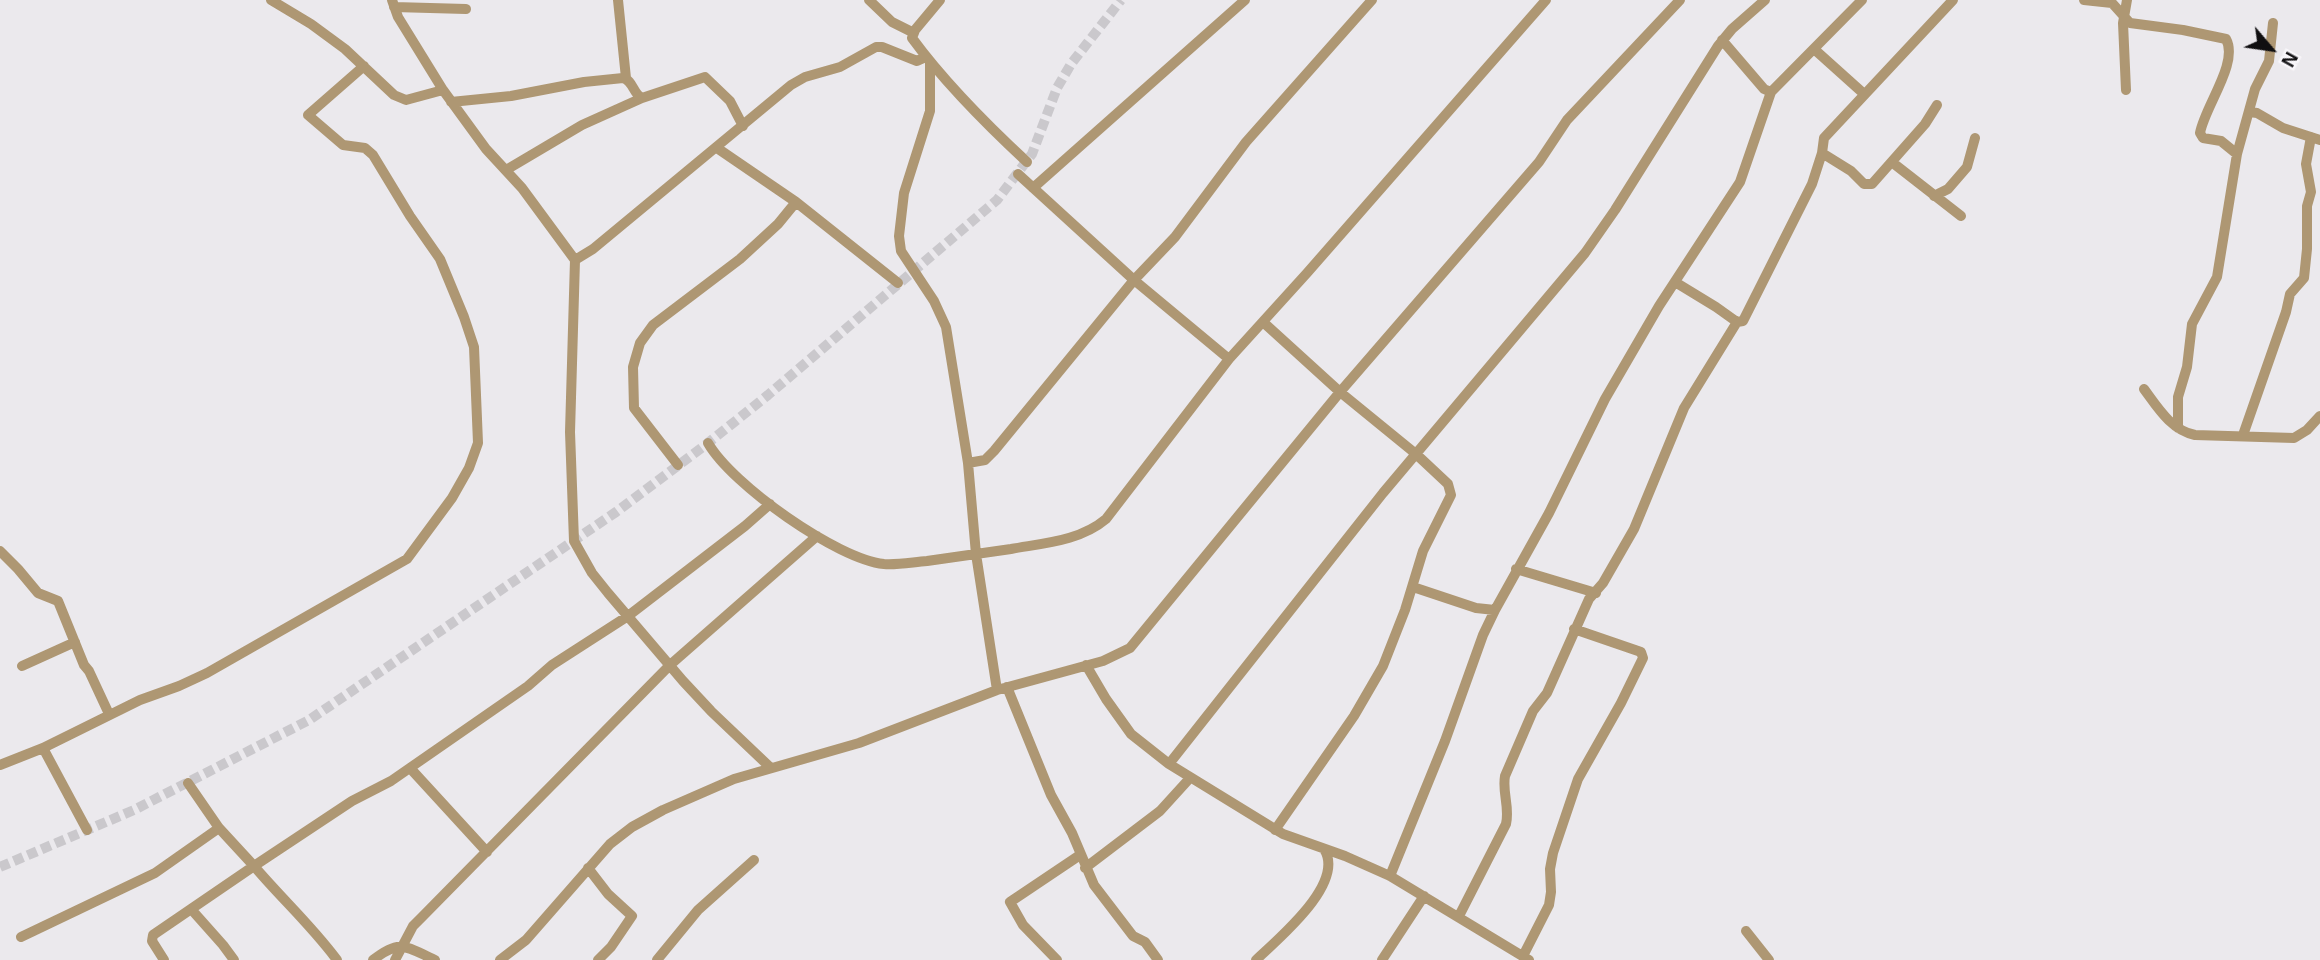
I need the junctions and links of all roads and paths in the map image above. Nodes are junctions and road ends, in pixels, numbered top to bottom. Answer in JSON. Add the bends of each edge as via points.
{"nodes":[{"id":1,"x":271,"y":0,"type":"edge"},
{"id":2,"x":618,"y":0,"type":"edge"},
{"id":3,"x":869,"y":0,"type":"edge"},
{"id":4,"x":940,"y":0,"type":"edge"},
{"id":5,"x":1245,"y":0,"type":"edge"},
{"id":6,"x":1372,"y":0,"type":"edge"},
{"id":7,"x":1546,"y":0,"type":"edge"},
{"id":8,"x":1680,"y":0,"type":"edge"},
{"id":9,"x":1862,"y":0,"type":"edge"},
{"id":10,"x":1953,"y":0,"type":"edge"},
{"id":11,"x":2084,"y":0,"type":"edge"},
{"id":12,"x":2127,"y":0,"type":"edge"},
{"id":13,"x":1759,"y":2,"type":"edge"},
{"id":14,"x":393,"y":4,"type":"edge"},
{"id":15,"x":466,"y":9,"type":"dead end"},
{"id":16,"x":2124,"y":16,"type":"junction"},
{"id":17,"x":2273,"y":23,"type":"dead end"},
{"id":18,"x":914,"y":33,"type":"junction"},
{"id":19,"x":1722,"y":40,"type":"junction"},
{"id":20,"x":1814,"y":49,"type":"junction"},
{"id":21,"x":928,"y":59,"type":"junction"},
{"id":22,"x":364,"y":66,"type":"junction"},
{"id":23,"x":626,"y":78,"type":"junction"},
{"id":24,"x":443,"y":90,"type":"junction"},
{"id":25,"x":2126,"y":90,"type":"dead end"},
{"id":26,"x":1771,"y":92,"type":"junction"},
{"id":27,"x":1863,"y":93,"type":"junction"},
{"id":28,"x":642,"y":98,"type":"junction"},
{"id":29,"x":451,"y":102,"type":"junction"},
{"id":30,"x":1937,"y":105,"type":"dead end"},
{"id":31,"x":2250,"y":112,"type":"junction"},
{"id":32,"x":743,"y":126,"type":"junction"},
{"id":33,"x":1975,"y":138,"type":"dead end"},
{"id":34,"x":2316,"y":139,"type":"edge"},
{"id":35,"x":717,"y":148,"type":"junction"},
{"id":36,"x":1822,"y":153,"type":"junction"},
{"id":37,"x":2237,"y":154,"type":"junction"},
{"id":38,"x":1027,"y":162,"type":"dead end"},
{"id":39,"x":1893,"y":163,"type":"junction"},
{"id":40,"x":506,"y":170,"type":"junction"},
{"id":41,"x":1018,"y":174,"type":"dead end"},
{"id":42,"x":1033,"y":188,"type":"junction"},
{"id":43,"x":1934,"y":196,"type":"junction"},
{"id":44,"x":796,"y":202,"type":"junction"},
{"id":45,"x":1961,"y":216,"type":"dead end"},
{"id":46,"x":575,"y":260,"type":"junction"},
{"id":47,"x":1134,"y":280,"type":"junction"},
{"id":48,"x":1675,"y":282,"type":"junction"},
{"id":49,"x":898,"y":284,"type":"dead end"},
{"id":50,"x":1262,"y":322,"type":"junction"},
{"id":51,"x":1737,"y":322,"type":"junction"},
{"id":52,"x":1229,"y":359,"type":"junction"},
{"id":53,"x":2144,"y":389,"type":"dead end"},
{"id":54,"x":1340,"y":392,"type":"junction"},
{"id":55,"x":2319,"y":419,"type":"edge"},
{"id":56,"x":2178,"y":428,"type":"junction"},
{"id":57,"x":2243,"y":435,"type":"junction"},
{"id":58,"x":708,"y":443,"type":"dead end"},
{"id":59,"x":1416,"y":454,"type":"junction"},
{"id":60,"x":968,"y":463,"type":"junction"},
{"id":61,"x":678,"y":465,"type":"dead end"},
{"id":62,"x":770,"y":504,"type":"junction"},
{"id":63,"x":817,"y":536,"type":"junction"},
{"id":64,"x":0,"y":551,"type":"edge"},
{"id":65,"x":976,"y":554,"type":"junction"},
{"id":66,"x":1516,"y":569,"type":"junction"},
{"id":67,"x":1413,"y":587,"type":"junction"},
{"id":68,"x":1596,"y":593,"type":"junction"},
{"id":69,"x":1495,"y":610,"type":"junction"},
{"id":70,"x":628,"y":616,"type":"junction"},
{"id":71,"x":1574,"y":629,"type":"junction"},
{"id":72,"x":75,"y":642,"type":"junction"},
{"id":73,"x":670,"y":665,"type":"junction"},
{"id":74,"x":1086,"y":665,"type":"junction"},
{"id":75,"x":22,"y":666,"type":"dead end"},
{"id":76,"x":1002,"y":689,"type":"junction"},
{"id":77,"x":109,"y":714,"type":"junction"},
{"id":78,"x":43,"y":748,"type":"junction"},
{"id":79,"x":1169,"y":764,"type":"junction"},
{"id":80,"x":0,"y":765,"type":"edge"},
{"id":81,"x":410,"y":768,"type":"junction"},
{"id":82,"x":771,"y":768,"type":"junction"},
{"id":83,"x":1189,"y":778,"type":"junction"},
{"id":84,"x":188,"y":783,"type":"dead end"},
{"id":85,"x":219,"y":828,"type":"junction"},
{"id":86,"x":87,"y":830,"type":"dead end"},
{"id":87,"x":1275,"y":830,"type":"junction"},
{"id":88,"x":1324,"y":849,"type":"junction"},
{"id":89,"x":487,"y":852,"type":"junction"},
{"id":90,"x":1080,"y":855,"type":"junction"},
{"id":91,"x":754,"y":860,"type":"dead end"},
{"id":92,"x":254,"y":866,"type":"junction"},
{"id":93,"x":588,"y":867,"type":"junction"},
{"id":94,"x":1085,"y":868,"type":"junction"},
{"id":95,"x":1390,"y":876,"type":"junction"},
{"id":96,"x":1424,"y":896,"type":"junction"},
{"id":97,"x":191,"y":909,"type":"junction"},
{"id":98,"x":1459,"y":916,"type":"junction"},
{"id":99,"x":1746,"y":931,"type":"dead end"},
{"id":100,"x":21,"y":937,"type":"dead end"},
{"id":101,"x":402,"y":945,"type":"junction"},
{"id":102,"x":1526,"y":958,"type":"edge"},
{"id":103,"x":164,"y":960,"type":"edge"},
{"id":104,"x":234,"y":960,"type":"edge"},
{"id":105,"x":337,"y":960,"type":"edge"},
{"id":106,"x":373,"y":960,"type":"edge"},
{"id":107,"x":395,"y":960,"type":"edge"},
{"id":108,"x":435,"y":960,"type":"edge"},
{"id":109,"x":500,"y":960,"type":"edge"},
{"id":110,"x":598,"y":960,"type":"edge"},
{"id":111,"x":657,"y":960,"type":"edge"},
{"id":112,"x":1057,"y":960,"type":"edge"},
{"id":113,"x":1158,"y":960,"type":"edge"},
{"id":114,"x":1256,"y":960,"type":"edge"},
{"id":115,"x":1382,"y":960,"type":"edge"},
{"id":116,"x":1769,"y":960,"type":"edge"}],
"edges":[{"from":1,"to":22,"type":"street","via":[[311,24]]},
{"from":2,"to":23,"type":"street"},
{"from":3,"to":18,"type":"street","via":[[892,22]]},
{"from":4,"to":18,"type":"street"},
{"from":5,"to":42,"type":"street"},
{"from":6,"to":47,"type":"street","via":[[1246,142],[1175,237]]},
{"from":7,"to":50,"type":"street"},
{"from":8,"to":54,"type":"street","via":[[1567,120],[1531,171]]},
{"from":9,"to":20,"type":"street"},
{"from":10,"to":27,"type":"street"},
{"from":11,"to":16,"type":"street","via":[[2112,3]]},
{"from":12,"to":16,"type":"street"},
{"from":13,"to":19,"type":"street"},
{"from":14,"to":15,"type":"street"},
{"from":14,"to":24,"type":"street"},
{"from":16,"to":25,"type":"street"},
{"from":16,"to":37,"type":"street","via":[[2130,23],[2226,39],[2230,57],[2200,133]]},
{"from":17,"to":31,"type":"street","via":[[2271,54]]},
{"from":18,"to":21,"type":"street","via":[[912,38]]},
{"from":19,"to":26,"type":"street"},
{"from":19,"to":59,"type":"street","via":[[1585,253]]},
{"from":20,"to":26,"type":"street"},
{"from":20,"to":27,"type":"street"},
{"from":21,"to":32,"type":"street","via":[[916,61],[876,47],[840,67],[791,85]]},
{"from":21,"to":38,"type":"street"},
{"from":21,"to":60,"type":"street","via":[[930,111],[904,194],[899,236],[901,251],[946,327]]},
{"from":22,"to":24,"type":"street","via":[[394,95],[406,100]]},
{"from":22,"to":77,"type":"street","via":[[307,115],[344,145],[365,148],[373,155],[440,259],[474,347],[478,443],[469,468],[407,559],[207,673]]},
{"from":23,"to":28,"type":"street"},
{"from":23,"to":29,"type":"street"},
{"from":24,"to":29,"type":"street"},
{"from":26,"to":48,"type":"street","via":[[1740,182]]},
{"from":27,"to":36,"type":"street","via":[[1824,138]]},
{"from":28,"to":32,"type":"street","via":[[705,77],[730,101]]},
{"from":28,"to":40,"type":"street","via":[[582,125]]},
{"from":29,"to":40,"type":"street"},
{"from":30,"to":39,"type":"street"},
{"from":31,"to":34,"type":"street"},
{"from":31,"to":37,"type":"street"},
{"from":32,"to":35,"type":"street"},
{"from":33,"to":43,"type":"street","via":[[1967,167],[1948,189]]},
{"from":34,"to":57,"type":"street","via":[[2306,164],[2311,192],[2304,278],[2290,294]]},
{"from":35,"to":44,"type":"street"},
{"from":35,"to":46,"type":"street"},
{"from":36,"to":39,"type":"street","via":[[1868,185]]},
{"from":36,"to":51,"type":"street","via":[[1812,184],[1763,284],[1744,321]]},
{"from":37,"to":56,"type":"street","via":[[2217,277],[2192,324],[2188,367],[2178,397]]},
{"from":39,"to":43,"type":"street"},
{"from":40,"to":46,"type":"street"},
{"from":41,"to":42,"type":"street"},
{"from":42,"to":47,"type":"street"},
{"from":43,"to":45,"type":"street"},
{"from":44,"to":49,"type":"street"},
{"from":44,"to":61,"type":"street","via":[[740,259],[653,325],[640,343],[633,367],[634,408]]},
{"from":46,"to":70,"type":"street","via":[[569,432],[574,541]]},
{"from":47,"to":52,"type":"street"},
{"from":47,"to":60,"type":"street","via":[[985,460]]},
{"from":48,"to":51,"type":"street"},
{"from":48,"to":66,"type":"street","via":[[1605,399]]},
{"from":50,"to":52,"type":"street"},
{"from":50,"to":54,"type":"street"},
{"from":51,"to":68,"type":"street","via":[[1684,408],[1634,529]]},
{"from":52,"to":65,"type":"street","via":[[1098,526],[1078,536]]},
{"from":53,"to":56,"type":"street"},
{"from":54,"to":59,"type":"street"},
{"from":54,"to":74,"type":"street","via":[[1140,638],[1122,653]]},
{"from":55,"to":57,"type":"street","via":[[2294,438]]},
{"from":56,"to":57,"type":"street","via":[[2195,435]]},
{"from":58,"to":62,"type":"street","via":[[733,474]]},
{"from":59,"to":67,"type":"street","via":[[1448,484],[1451,495],[1423,551]]},
{"from":59,"to":79,"type":"street"},
{"from":60,"to":65,"type":"street"},
{"from":62,"to":63,"type":"street"},
{"from":62,"to":70,"type":"street"},
{"from":63,"to":65,"type":"street","via":[[848,554],[887,564]]},
{"from":63,"to":73,"type":"street"},
{"from":64,"to":72,"type":"street","via":[[38,593],[58,601]]},
{"from":65,"to":76,"type":"street"},
{"from":66,"to":68,"type":"street"},
{"from":66,"to":69,"type":"street"},
{"from":67,"to":69,"type":"street"},
{"from":67,"to":87,"type":"street","via":[[1393,645],[1371,688]]},
{"from":68,"to":71,"type":"street"},
{"from":69,"to":95,"type":"street"},
{"from":70,"to":73,"type":"street"},
{"from":70,"to":81,"type":"street"},
{"from":71,"to":98,"type":"street","via":[[1508,767],[1503,787],[1506,824]]},
{"from":71,"to":102,"type":"street","via":[[1641,652],[1643,657],[1578,779],[1553,853],[1549,905]]},
{"from":72,"to":75,"type":"street"},
{"from":72,"to":77,"type":"street"},
{"from":73,"to":82,"type":"street"},
{"from":73,"to":89,"type":"street"},
{"from":74,"to":76,"type":"street"},
{"from":74,"to":79,"type":"street","via":[[1131,734]]},
{"from":76,"to":82,"type":"street","via":[[859,743]]},
{"from":76,"to":90,"type":"street"},
{"from":77,"to":78,"type":"street"},
{"from":78,"to":80,"type":"street"},
{"from":78,"to":86,"type":"street"},
{"from":79,"to":83,"type":"street"},
{"from":81,"to":89,"type":"street"},
{"from":81,"to":92,"type":"street"},
{"from":82,"to":93,"type":"street","via":[[663,810],[632,827]]},
{"from":83,"to":87,"type":"street"},
{"from":83,"to":94,"type":"street","via":[[1160,811]]},
{"from":84,"to":85,"type":"street"},
{"from":85,"to":92,"type":"street"},
{"from":85,"to":100,"type":"street","via":[[155,873]]},
{"from":87,"to":88,"type":"street"},
{"from":88,"to":95,"type":"street"},
{"from":88,"to":114,"type":"street","via":[[1330,858],[1319,892],[1285,934]]},
{"from":89,"to":101,"type":"street","via":[[422,916]]},
{"from":90,"to":94,"type":"street"},
{"from":90,"to":112,"type":"street","via":[[1010,902],[1023,925]]},
{"from":91,"to":111,"type":"street","via":[[698,910]]},
{"from":92,"to":97,"type":"street"},
{"from":92,"to":105,"type":"street"},
{"from":93,"to":109,"type":"street","via":[[526,940]]},
{"from":93,"to":110,"type":"street","via":[[632,916]]},
{"from":94,"to":113,"type":"street","via":[[1133,936],[1145,942]]},
{"from":95,"to":96,"type":"street"},
{"from":96,"to":98,"type":"street"},
{"from":96,"to":115,"type":"street"},
{"from":97,"to":103,"type":"street","via":[[153,934],[152,941]]},
{"from":97,"to":104,"type":"street"},
{"from":98,"to":102,"type":"street"},
{"from":99,"to":116,"type":"street"},
{"from":101,"to":106,"type":"street"},
{"from":101,"to":107,"type":"street"},
{"from":101,"to":108,"type":"street"}]}
